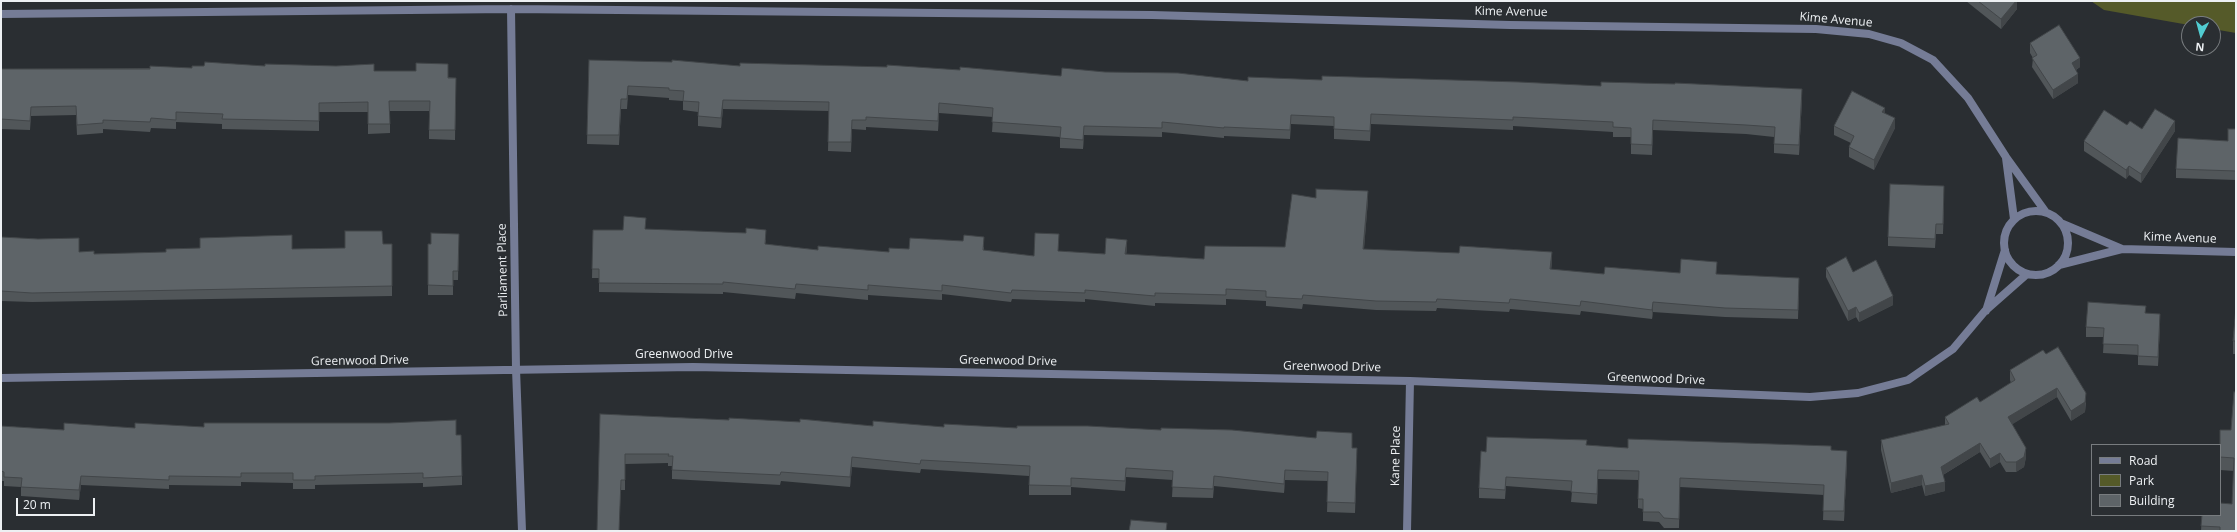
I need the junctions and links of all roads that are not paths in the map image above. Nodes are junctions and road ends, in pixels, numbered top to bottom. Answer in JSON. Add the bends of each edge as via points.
{"nodes":[{"id":1,"x":511,"y":9,"type":"junction"},
{"id":2,"x":1,"y":14,"type":"edge"},
{"id":3,"x":2006,"y":157,"type":"junction"},
{"id":4,"x":2045,"y":211,"type":"junction"},
{"id":5,"x":2014,"y":220,"type":"junction"},
{"id":6,"x":2063,"y":224,"type":"junction"},
{"id":7,"x":2122,"y":249,"type":"junction"},
{"id":8,"x":2005,"y":250,"type":"junction"},
{"id":9,"x":2236,"y":252,"type":"edge"},
{"id":10,"x":2059,"y":266,"type":"junction"},
{"id":11,"x":2027,"y":274,"type":"junction"},
{"id":12,"x":1985,"y":311,"type":"junction"},
{"id":13,"x":516,"y":369,"type":"junction"},
{"id":14,"x":1,"y":378,"type":"edge"},
{"id":15,"x":1410,"y":381,"type":"junction"},
{"id":16,"x":522,"y":531,"type":"edge"},
{"id":17,"x":1407,"y":531,"type":"edge"}],
"edges":[{"from":1,"to":2,"type":"street","name":"Kime Avenue"},
{"from":1,"to":3,"type":"street","name":"Kime Avenue","via":[[1152,15],[1510,25],[1816,29],[1869,34],[1895,41],[1933,60],[1968,98]]},
{"from":1,"to":13,"type":"street","name":"Parliament Place"},
{"from":3,"to":4,"type":"street","name":"Kime Avenue"},
{"from":3,"to":5,"type":"street","name":"Kime Avenue"},
{"from":4,"to":5,"type":"street","via":[[2028,212]]},
{"from":4,"to":6,"type":"street"},
{"from":5,"to":8,"type":"street","via":[[2007,228]]},
{"from":6,"to":7,"type":"street","name":"Kime Avenue"},
{"from":6,"to":10,"type":"street","via":[[2068,235],[2068,246]]},
{"from":7,"to":9,"type":"street","name":"Kime Avenue"},
{"from":7,"to":10,"type":"street","name":"Kime Avenue"},
{"from":8,"to":11,"type":"street","via":[[2009,261]]},
{"from":8,"to":12,"type":"street","name":"Greenwood Drive"},
{"from":10,"to":11,"type":"street","via":[[2039,275]]},
{"from":11,"to":12,"type":"street","name":"Greenwood Drive"},
{"from":12,"to":15,"type":"street","name":"Greenwood Drive","via":[[1953,349],[1908,380],[1858,393],[1810,397]]},
{"from":13,"to":14,"type":"street","name":"Greenwood Drive"},
{"from":13,"to":15,"type":"street","name":"Greenwood Drive","via":[[701,367]]},
{"from":13,"to":16,"type":"street","name":"Parliament Place"},
{"from":15,"to":17,"type":"street","name":"Kane Place"}]}
